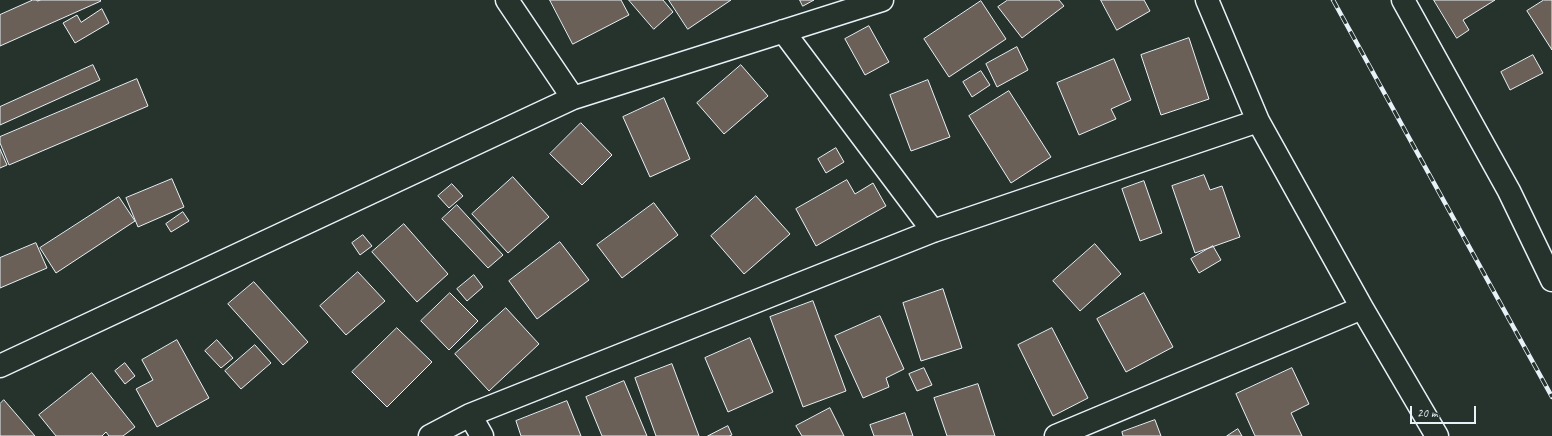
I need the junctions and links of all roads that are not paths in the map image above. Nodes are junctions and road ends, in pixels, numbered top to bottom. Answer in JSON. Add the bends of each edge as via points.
{"nodes":[{"id":1,"x":507,"y":0,"type":"edge"},
{"id":2,"x":882,"y":0,"type":"edge"},
{"id":3,"x":1207,"y":0,"type":"edge"},
{"id":4,"x":1403,"y":0,"type":"edge"},
{"id":5,"x":783,"y":32,"type":"junction"},
{"id":6,"x":573,"y":98,"type":"junction"},
{"id":7,"x":1258,"y":121,"type":"junction"},
{"id":8,"x":933,"y":231,"type":"junction"},
{"id":9,"x":1552,"y":280,"type":"edge"},
{"id":10,"x":1362,"y":308,"type":"junction"},
{"id":11,"x":0,"y":366,"type":"edge"},
{"id":12,"x":470,"y":415,"type":"junction"},
{"id":13,"x":1063,"y":435,"type":"edge"},
{"id":14,"x":430,"y":436,"type":"edge"},
{"id":15,"x":482,"y":436,"type":"edge"},
{"id":16,"x":1437,"y":436,"type":"edge"}],
"edges":[{"from":1,"to":6,"type":"street"},
{"from":2,"to":5,"type":"street"},
{"from":3,"to":7,"type":"street"},
{"from":4,"to":9,"type":"street","via":[[1509,191]]},
{"from":5,"to":6,"type":"street"},
{"from":5,"to":8,"type":"street"},
{"from":6,"to":11,"type":"street"},
{"from":7,"to":8,"type":"street"},
{"from":7,"to":10,"type":"street"},
{"from":8,"to":12,"type":"street"},
{"from":10,"to":13,"type":"street"},
{"from":10,"to":16,"type":"street"},
{"from":12,"to":14,"type":"street"},
{"from":12,"to":15,"type":"street"}]}
